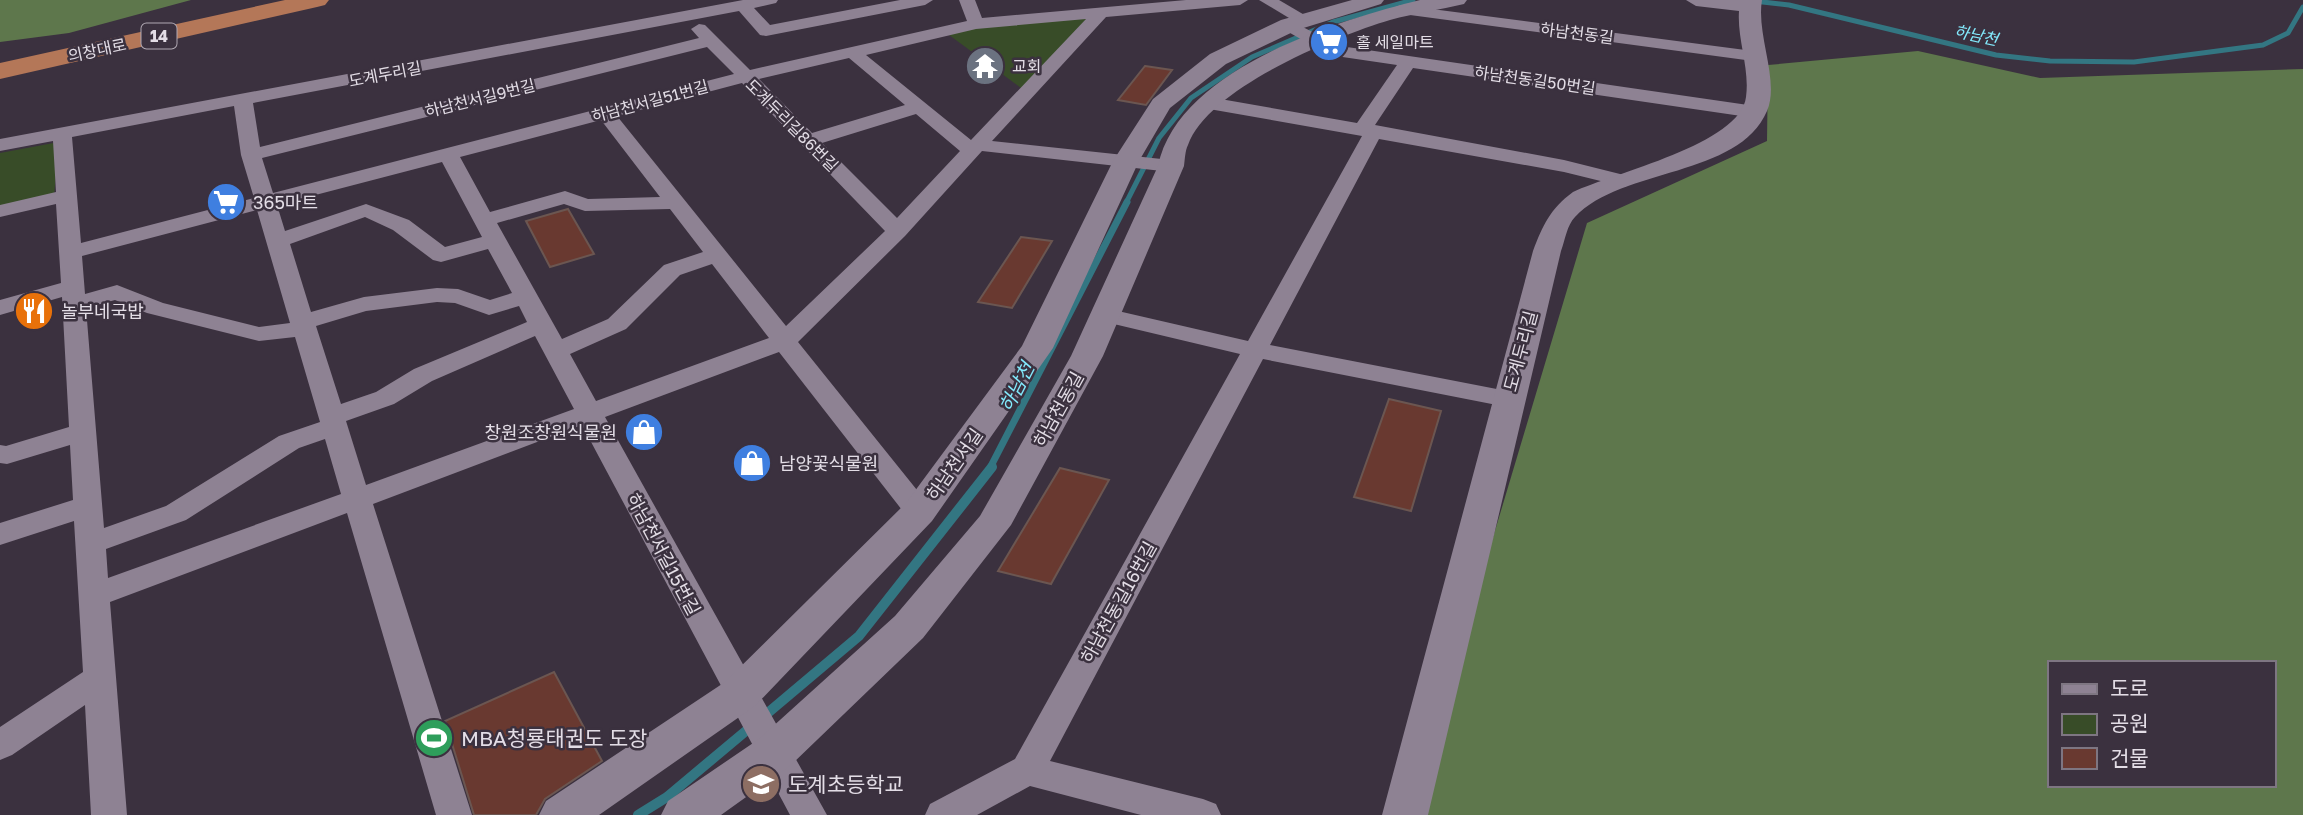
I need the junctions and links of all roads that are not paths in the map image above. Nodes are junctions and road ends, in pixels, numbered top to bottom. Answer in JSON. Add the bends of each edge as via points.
{"nodes":[{"id":1,"x":274,"y":0,"type":"edge"},
{"id":2,"x":317,"y":0,"type":"edge"},
{"id":3,"x":770,"y":0,"type":"edge"},
{"id":4,"x":925,"y":0,"type":"edge"},
{"id":5,"x":967,"y":0,"type":"edge"},
{"id":6,"x":1240,"y":0,"type":"edge"},
{"id":7,"x":1267,"y":0,"type":"edge"},
{"id":8,"x":1457,"y":0,"type":"edge"},
{"id":9,"x":1696,"y":0,"type":"edge"},
{"id":10,"x":1751,"y":3,"type":"edge"},
{"id":11,"x":743,"y":5,"type":"junction"},
{"id":12,"x":1388,"y":5,"type":"edge"},
{"id":13,"x":1100,"y":14,"type":"junction"},
{"id":14,"x":689,"y":16,"type":"junction"},
{"id":15,"x":976,"y":24,"type":"junction"},
{"id":16,"x":1305,"y":30,"type":"junction"},
{"id":17,"x":709,"y":41,"type":"junction"},
{"id":18,"x":852,"y":52,"type":"junction"},
{"id":19,"x":1753,"y":56,"type":"junction"},
{"id":20,"x":0,"y":60,"type":"edge"},
{"id":21,"x":1408,"y":62,"type":"junction"},
{"id":22,"x":0,"y":71,"type":"edge"},
{"id":23,"x":745,"y":76,"type":"junction"},
{"id":24,"x":243,"y":101,"type":"junction"},
{"id":25,"x":1209,"y":103,"type":"junction"},
{"id":26,"x":918,"y":108,"type":"junction"},
{"id":27,"x":1755,"y":111,"type":"junction"},
{"id":28,"x":605,"y":113,"type":"junction"},
{"id":29,"x":1368,"y":131,"type":"junction"},
{"id":30,"x":62,"y":134,"type":"junction"},
{"id":31,"x":808,"y":141,"type":"junction"},
{"id":32,"x":0,"y":145,"type":"edge"},
{"id":33,"x":975,"y":148,"type":"junction"},
{"id":34,"x":448,"y":154,"type":"junction"},
{"id":35,"x":251,"y":155,"type":"junction"},
{"id":36,"x":1130,"y":162,"type":"junction"},
{"id":37,"x":1167,"y":165,"type":"junction"},
{"id":38,"x":1625,"y":181,"type":"junction"},
{"id":39,"x":64,"y":196,"type":"junction"},
{"id":40,"x":266,"y":202,"type":"junction"},
{"id":41,"x":676,"y":203,"type":"junction"},
{"id":42,"x":0,"y":211,"type":"edge"},
{"id":43,"x":489,"y":230,"type":"junction"},
{"id":44,"x":897,"y":231,"type":"junction"},
{"id":45,"x":278,"y":241,"type":"junction"},
{"id":46,"x":68,"y":253,"type":"junction"},
{"id":47,"x":717,"y":255,"type":"junction"},
{"id":48,"x":71,"y":296,"type":"junction"},
{"id":49,"x":525,"y":296,"type":"junction"},
{"id":50,"x":0,"y":308,"type":"edge"},
{"id":51,"x":1105,"y":315,"type":"junction"},
{"id":52,"x":304,"y":325,"type":"junction"},
{"id":53,"x":540,"y":325,"type":"junction"},
{"id":54,"x":785,"y":341,"type":"junction"},
{"id":55,"x":1256,"y":350,"type":"junction"},
{"id":56,"x":555,"y":351,"type":"junction"},
{"id":57,"x":1507,"y":399,"type":"junction"},
{"id":58,"x":589,"y":414,"type":"junction"},
{"id":59,"x":333,"y":422,"type":"junction"},
{"id":60,"x":81,"y":432,"type":"junction"},
{"id":61,"x":0,"y":454,"type":"edge"},
{"id":62,"x":357,"y":499,"type":"junction"},
{"id":63,"x":87,"y":506,"type":"junction"},
{"id":64,"x":919,"y":512,"type":"junction"},
{"id":65,"x":0,"y":534,"type":"edge"},
{"id":66,"x":89,"y":544,"type":"junction"},
{"id":67,"x":93,"y":596,"type":"junction"},
{"id":68,"x":99,"y":678,"type":"junction"},
{"id":69,"x":744,"y":700,"type":"junction"},
{"id":70,"x":0,"y":745,"type":"edge"},
{"id":71,"x":770,"y":746,"type":"junction"},
{"id":72,"x":1027,"y":770,"type":"junction"},
{"id":73,"x":109,"y":815,"type":"edge"},
{"id":74,"x":454,"y":815,"type":"edge"},
{"id":75,"x":562,"y":815,"type":"edge"},
{"id":76,"x":684,"y":815,"type":"edge"},
{"id":77,"x":808,"y":815,"type":"edge"},
{"id":78,"x":943,"y":815,"type":"edge"},
{"id":79,"x":1203,"y":815,"type":"edge"},
{"id":80,"x":1405,"y":815,"type":"edge"}],
"edges":[{"from":1,"to":20,"type":"highway","name":"의창대로","number":"14"},
{"from":2,"to":22,"type":"highway","name":"의창대로","number":"14"},
{"from":3,"to":11,"type":"street","name":"도계두리길"},
{"from":4,"to":11,"type":"street","via":[[766,30]]},
{"from":5,"to":15,"type":"street"},
{"from":6,"to":13,"type":"street","name":"하남천서길51번길"},
{"from":7,"to":16,"type":"street"},
{"from":8,"to":12,"type":"street"},
{"from":9,"to":10,"type":"street"},
{"from":10,"to":19,"type":"street"},
{"from":11,"to":14,"type":"street","name":"도계두리길"},
{"from":12,"to":16,"type":"street","name":"하남천서길"},
{"from":12,"to":19,"type":"street","name":"하남천동길"},
{"from":13,"to":15,"type":"street","name":"하남천서길51번길"},
{"from":13,"to":33,"type":"street"},
{"from":14,"to":17,"type":"street","name":"도계두리길86번길"},
{"from":14,"to":24,"type":"street","name":"도계두리길"},
{"from":15,"to":18,"type":"street","name":"하남천서길51번길"},
{"from":16,"to":21,"type":"street","name":"하남천동길50번길","via":[[1335,51]]},
{"from":16,"to":25,"type":"street","name":"하남천동길"},
{"from":16,"to":36,"type":"street","name":"하남천서길","via":[[1218,59],[1161,104]]},
{"from":17,"to":23,"type":"street","name":"도계두리길86번길"},
{"from":17,"to":35,"type":"street","name":"하남천서길9번길"},
{"from":18,"to":23,"type":"street","name":"하남천서길51번길"},
{"from":18,"to":26,"type":"street"},
{"from":19,"to":27,"type":"street"},
{"from":21,"to":27,"type":"street","name":"하남천동길50번길"},
{"from":21,"to":29,"type":"street","name":"하남천동길16번길"},
{"from":23,"to":28,"type":"street","name":"하남천서길51번길"},
{"from":23,"to":31,"type":"street","name":"도계두리길86번길"},
{"from":24,"to":30,"type":"street","name":"도계두리길"},
{"from":24,"to":35,"type":"street"},
{"from":25,"to":29,"type":"street"},
{"from":25,"to":37,"type":"street","name":"하남천동길","via":[[1176,142]]},
{"from":26,"to":31,"type":"street"},
{"from":26,"to":33,"type":"street"},
{"from":27,"to":38,"type":"street","name":"도계두리길","via":[[1738,133]]},
{"from":28,"to":34,"type":"street","name":"하남천서길51번길"},
{"from":28,"to":41,"type":"street"},
{"from":29,"to":38,"type":"street"},
{"from":29,"to":55,"type":"street","name":"하남천동길16번길"},
{"from":30,"to":32,"type":"street","name":"도계두리길"},
{"from":30,"to":39,"type":"street"},
{"from":31,"to":44,"type":"street","name":"도계두리길86번길"},
{"from":33,"to":36,"type":"street"},
{"from":33,"to":44,"type":"street"},
{"from":34,"to":40,"type":"street","name":"하남천서길51번길"},
{"from":34,"to":43,"type":"street","name":"하남천서길15번길"},
{"from":35,"to":40,"type":"street"},
{"from":36,"to":37,"type":"street"},
{"from":36,"to":64,"type":"street","name":"하남천서길","via":[[1037,348]]},
{"from":37,"to":51,"type":"street","name":"하남천동길"},
{"from":38,"to":57,"type":"street","name":"도계두리길","via":[[1588,195],[1563,212],[1547,251]]},
{"from":39,"to":42,"type":"street"},
{"from":39,"to":46,"type":"street"},
{"from":40,"to":45,"type":"street"},
{"from":40,"to":46,"type":"street","name":"하남천서길51번길"},
{"from":41,"to":43,"type":"street","via":[[585,205],[565,197]]},
{"from":41,"to":47,"type":"street"},
{"from":43,"to":45,"type":"street","via":[[441,255],[401,225],[366,210]]},
{"from":43,"to":49,"type":"street","name":"하남천서길15번길"},
{"from":44,"to":54,"type":"street"},
{"from":45,"to":52,"type":"street"},
{"from":46,"to":48,"type":"street"},
{"from":47,"to":54,"type":"street"},
{"from":47,"to":56,"type":"street","via":[[672,270],[617,324]]},
{"from":48,"to":50,"type":"street"},
{"from":48,"to":52,"type":"street","via":[[117,292],[155,308],[259,334]]},
{"from":48,"to":60,"type":"street"},
{"from":49,"to":52,"type":"street","via":[[489,308],[458,296],[393,300]]},
{"from":49,"to":53,"type":"street","name":"하남천서길15번길"},
{"from":51,"to":55,"type":"street"},
{"from":51,"to":71,"type":"street","name":"하남천동길","via":[[993,525],[909,626]]},
{"from":52,"to":59,"type":"street"},
{"from":53,"to":56,"type":"street","name":"하남천서길15번길"},
{"from":53,"to":59,"type":"street","via":[[423,375]]},
{"from":54,"to":58,"type":"street"},
{"from":54,"to":64,"type":"street"},
{"from":55,"to":57,"type":"street"},
{"from":55,"to":72,"type":"street","name":"하남천동길16번길"},
{"from":56,"to":58,"type":"street","name":"하남천서길15번길"},
{"from":57,"to":80,"type":"street","name":"도계두리길"},
{"from":58,"to":62,"type":"street"},
{"from":58,"to":69,"type":"street","name":"하남천서길15번길"},
{"from":59,"to":62,"type":"street"},
{"from":59,"to":66,"type":"street","via":[[289,442],[176,513]]},
{"from":60,"to":61,"type":"street"},
{"from":60,"to":63,"type":"street"},
{"from":62,"to":67,"type":"street"},
{"from":62,"to":74,"type":"street"},
{"from":63,"to":65,"type":"street"},
{"from":63,"to":66,"type":"street"},
{"from":64,"to":69,"type":"street","name":"하남천서길"},
{"from":66,"to":67,"type":"street"},
{"from":67,"to":68,"type":"street"},
{"from":68,"to":70,"type":"street"},
{"from":68,"to":73,"type":"street"},
{"from":69,"to":71,"type":"street","name":"하남천서길15번길"},
{"from":69,"to":75,"type":"street","name":"하남천서길"},
{"from":71,"to":76,"type":"street","name":"하남천동길"},
{"from":71,"to":77,"type":"street"},
{"from":72,"to":78,"type":"street"},
{"from":72,"to":79,"type":"street"}]}
